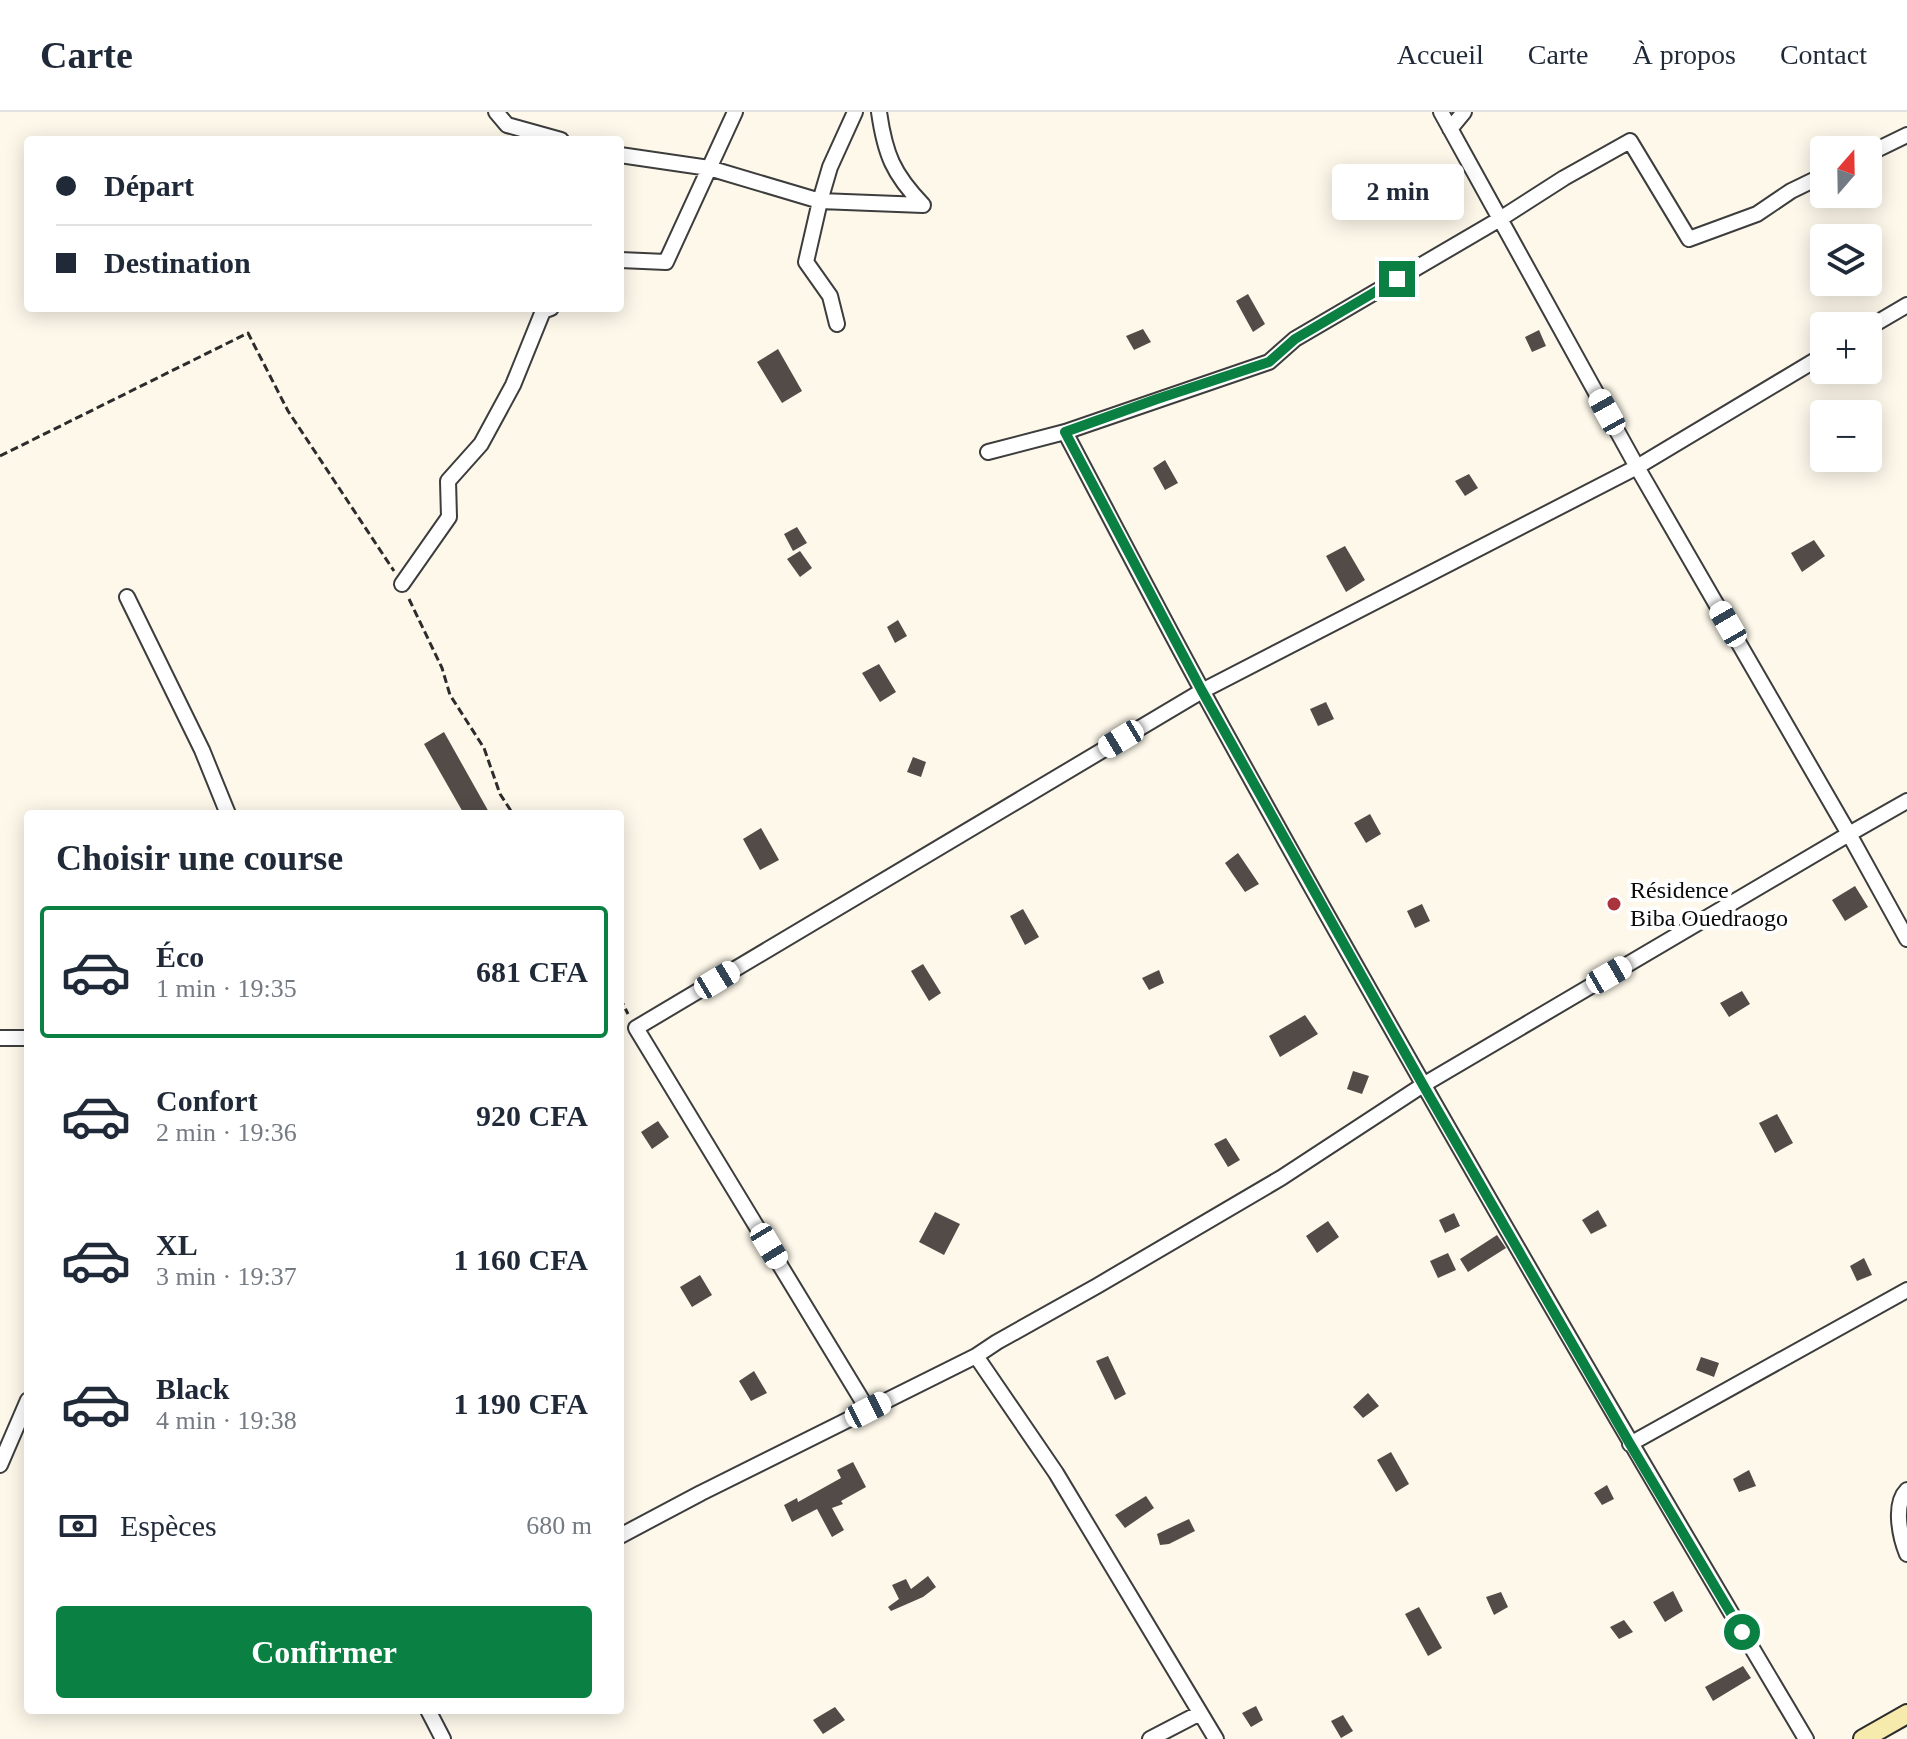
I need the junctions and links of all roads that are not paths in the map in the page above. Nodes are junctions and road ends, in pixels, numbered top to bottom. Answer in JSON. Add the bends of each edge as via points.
{"nodes":[{"id":1,"x":496,"y":112,"type":"edge"},
{"id":2,"x":735,"y":112,"type":"edge"},
{"id":3,"x":855,"y":112,"type":"edge"},
{"id":4,"x":879,"y":112,"type":"edge"},
{"id":5,"x":1441,"y":112,"type":"edge"},
{"id":6,"x":1464,"y":112,"type":"edge"},
{"id":7,"x":1450,"y":129,"type":"junction"},
{"id":8,"x":1907,"y":135,"type":"edge"},
{"id":9,"x":547,"y":136,"type":"edge"},
{"id":10,"x":1882,"y":147,"type":"edge"},
{"id":11,"x":624,"y":156,"type":"edge"},
{"id":12,"x":709,"y":168,"type":"junction"},
{"id":13,"x":1810,"y":182,"type":"edge"},
{"id":14,"x":820,"y":201,"type":"junction"},
{"id":15,"x":1500,"y":219,"type":"junction"},
{"id":16,"x":624,"y":260,"type":"edge"},
{"id":17,"x":1907,"y":305,"type":"edge"},
{"id":18,"x":543,"y":312,"type":"edge"},
{"id":19,"x":1882,"y":320,"type":"edge"},
{"id":20,"x":837,"y":324,"type":"dead end"},
{"id":21,"x":1810,"y":363,"type":"edge"},
{"id":22,"x":1065,"y":432,"type":"junction"},
{"id":23,"x":988,"y":452,"type":"dead end"},
{"id":24,"x":1637,"y":467,"type":"junction"},
{"id":25,"x":402,"y":584,"type":"road end"},
{"id":26,"x":127,"y":597,"type":"dead end"},
{"id":27,"x":1202,"y":691,"type":"junction"},
{"id":28,"x":1907,"y":801,"type":"edge"},
{"id":29,"x":226,"y":810,"type":"edge"},
{"id":30,"x":1849,"y":834,"type":"junction"},
{"id":31,"x":1907,"y":939,"type":"edge"},
{"id":32,"x":0,"y":1038,"type":"edge"},
{"id":33,"x":24,"y":1038,"type":"edge"},
{"id":34,"x":1423,"y":1085,"type":"junction"},
{"id":35,"x":1907,"y":1290,"type":"edge"},
{"id":36,"x":976,"y":1356,"type":"junction"},
{"id":37,"x":24,"y":1409,"type":"edge"},
{"id":38,"x":868,"y":1410,"type":"junction"},
{"id":39,"x":1630,"y":1444,"type":"junction"},
{"id":40,"x":0,"y":1465,"type":"edge"},
{"id":41,"x":1907,"y":1490,"type":"edge"},
{"id":42,"x":624,"y":1534,"type":"edge"},
{"id":43,"x":1907,"y":1554,"type":"edge"},
{"id":44,"x":1200,"y":1713,"type":"junction"},
{"id":45,"x":430,"y":1714,"type":"edge"},
{"id":46,"x":1907,"y":1714,"type":"edge"},
{"id":47,"x":443,"y":1739,"type":"edge"},
{"id":48,"x":1150,"y":1739,"type":"edge"},
{"id":49,"x":1216,"y":1739,"type":"edge"},
{"id":50,"x":1806,"y":1739,"type":"edge"},
{"id":51,"x":1863,"y":1739,"type":"edge"}],
"edges":[{"from":1,"to":9,"type":"street","via":[[507,125]]},
{"from":2,"to":12,"type":"street"},
{"from":3,"to":14,"type":"street"},
{"from":4,"to":14,"type":"street","via":[[891,164],[923,205]]},
{"from":5,"to":7,"type":"street"},
{"from":6,"to":7,"type":"street"},
{"from":7,"to":15,"type":"street"},
{"from":8,"to":10,"type":"street"},
{"from":11,"to":12,"type":"street"},
{"from":12,"to":14,"type":"street"},
{"from":12,"to":16,"type":"street","via":[[666,262]]},
{"from":13,"to":15,"type":"street","via":[[1757,214],[1689,239],[1630,141]]},
{"from":14,"to":20,"type":"street","via":[[806,262],[830,296]]},
{"from":15,"to":22,"type":"street","via":[[1295,339],[1269,362]]},
{"from":15,"to":24,"type":"street"},
{"from":17,"to":19,"type":"street"},
{"from":18,"to":25,"type":"street","via":[[513,385],[481,444],[448,481],[449,517]]},
{"from":21,"to":24,"type":"street"},
{"from":22,"to":23,"type":"street"},
{"from":22,"to":27,"type":"street"},
{"from":24,"to":27,"type":"street"},
{"from":24,"to":30,"type":"street"},
{"from":26,"to":29,"type":"street"},
{"from":27,"to":34,"type":"street"},
{"from":27,"to":38,"type":"street","via":[[636,1028]]},
{"from":28,"to":30,"type":"street"},
{"from":30,"to":31,"type":"street"},
{"from":30,"to":34,"type":"street"},
{"from":32,"to":33,"type":"street"},
{"from":34,"to":36,"type":"street","via":[[1281,1178]]},
{"from":34,"to":39,"type":"street"},
{"from":35,"to":39,"type":"street"},
{"from":36,"to":38,"type":"street"},
{"from":36,"to":44,"type":"street","via":[[1056,1473]]},
{"from":37,"to":40,"type":"street"},
{"from":38,"to":42,"type":"street"},
{"from":39,"to":50,"type":"street"},
{"from":41,"to":43,"type":"street","via":[[1899,1517]]},
{"from":44,"to":48,"type":"street"},
{"from":44,"to":49,"type":"street"},
{"from":45,"to":47,"type":"street"},
{"from":46,"to":51,"type":"main road"}]}
